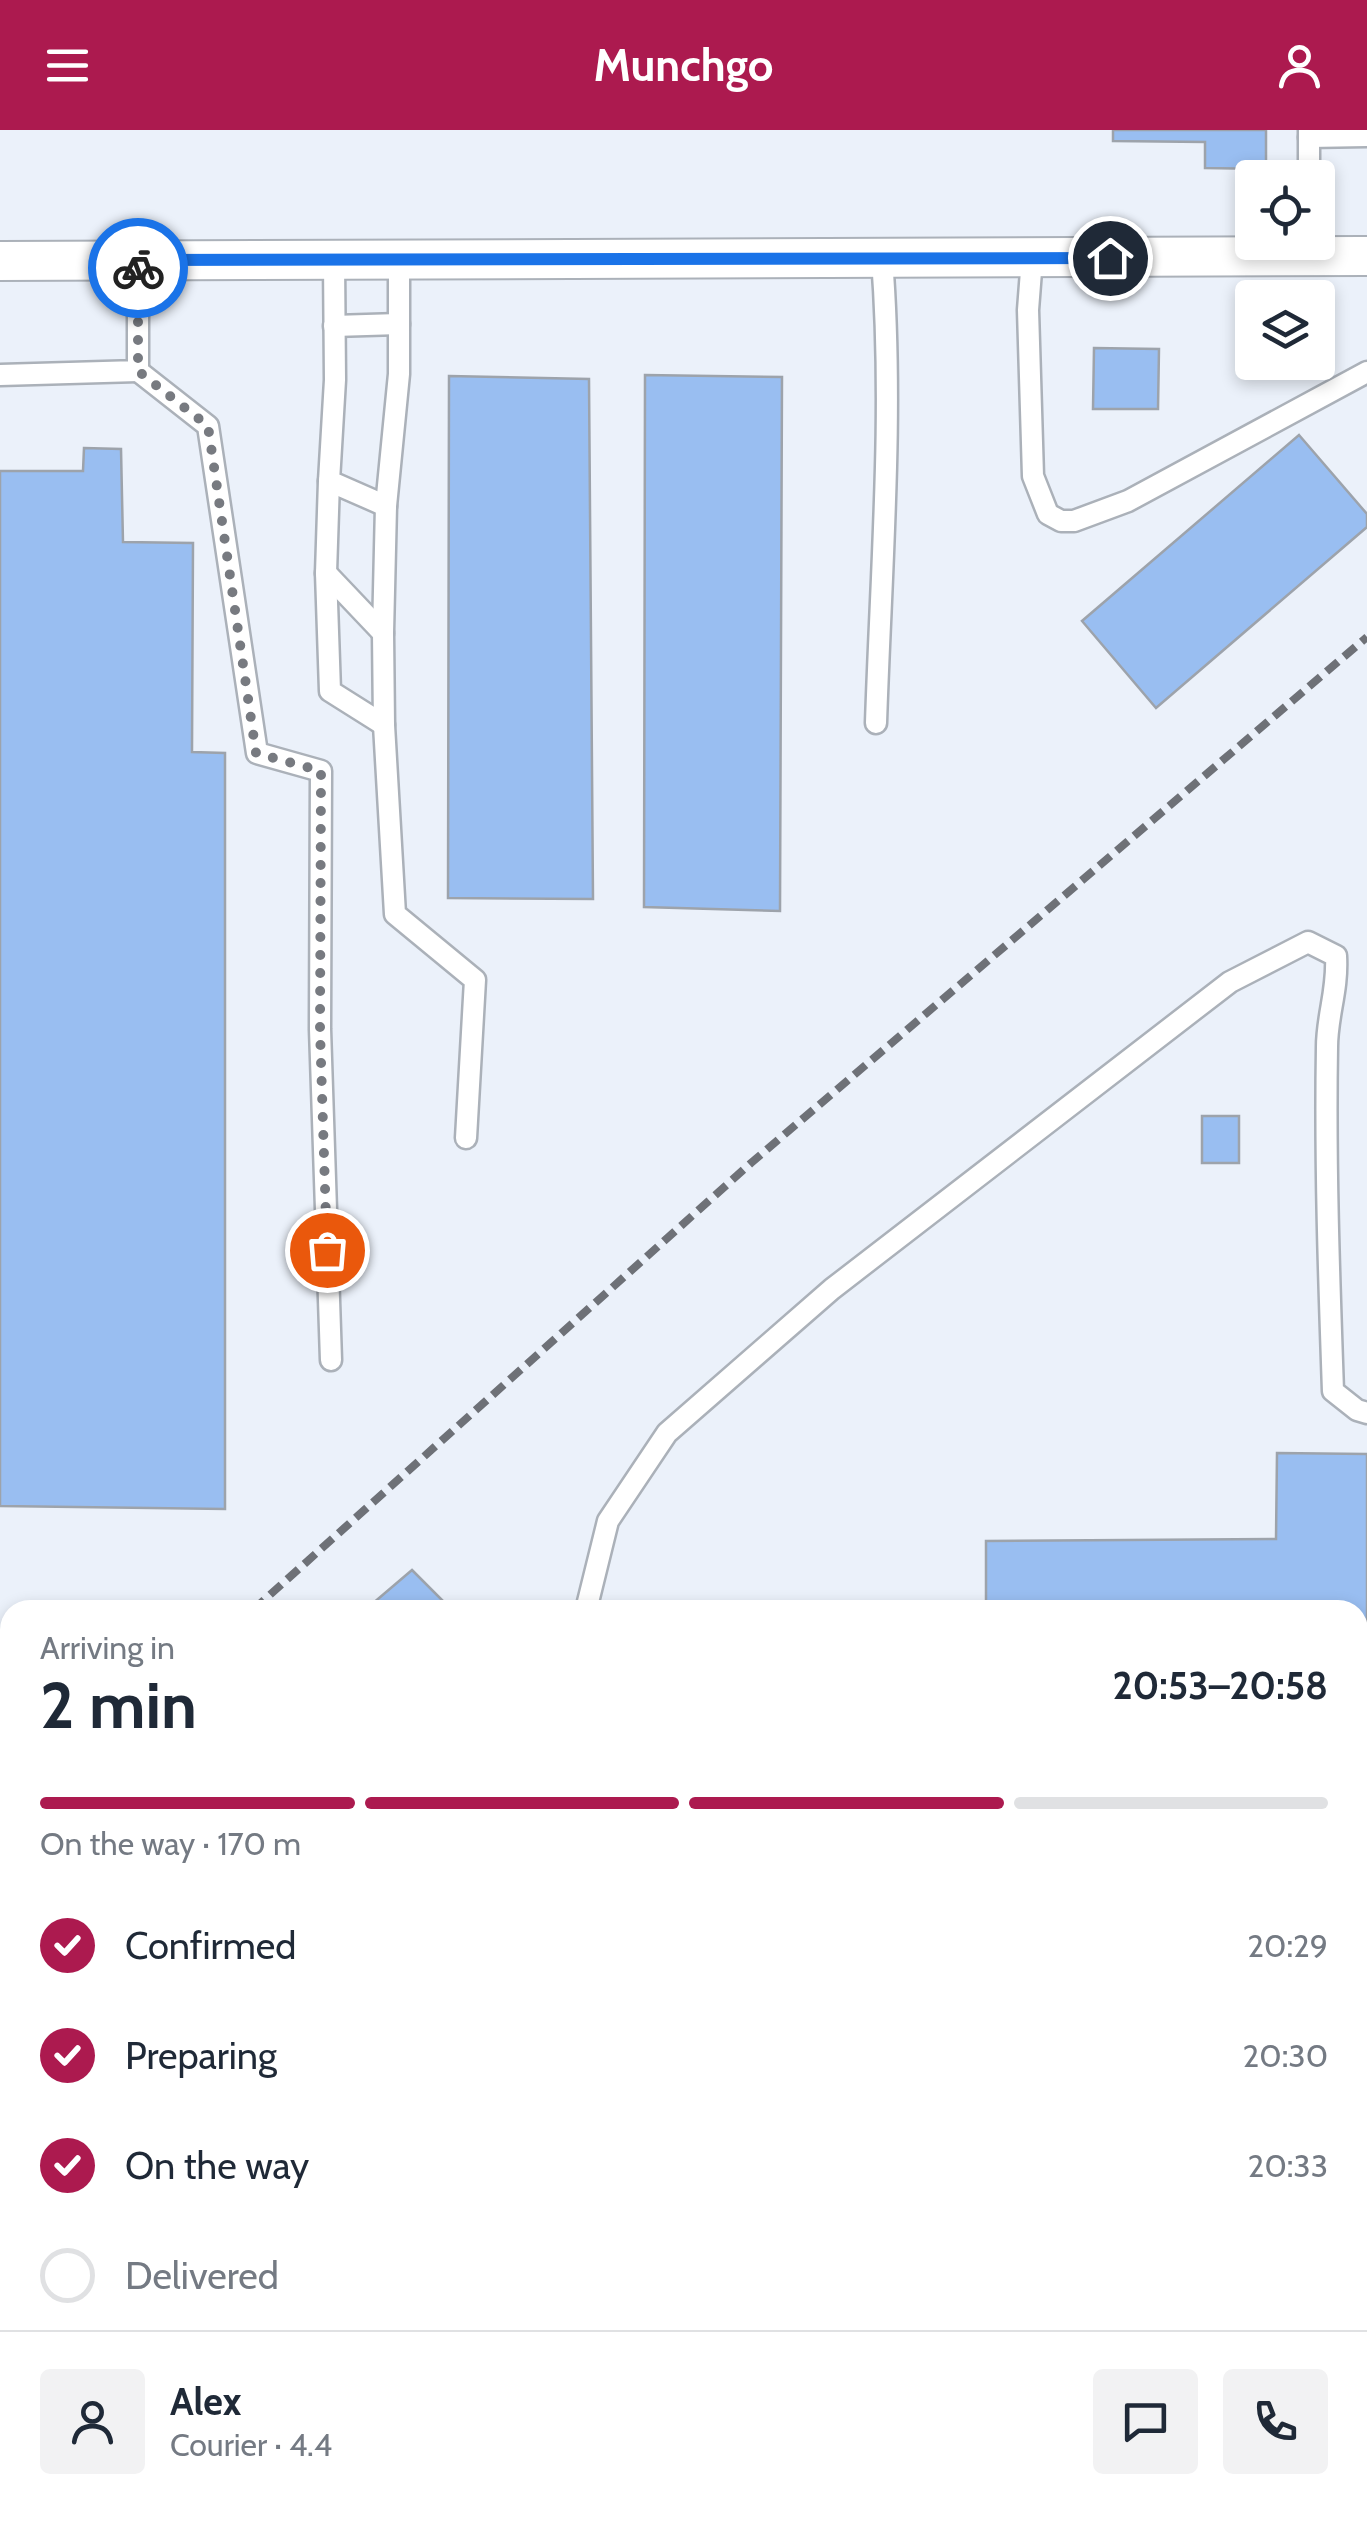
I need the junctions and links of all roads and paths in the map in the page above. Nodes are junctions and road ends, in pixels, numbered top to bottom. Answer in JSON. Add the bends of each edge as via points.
{"nodes":[{"id":1,"x":1309,"y":133,"type":"edge"},
{"id":2,"x":1367,"y":136,"type":"edge"},
{"id":3,"x":1309,"y":160,"type":"edge"},
{"id":4,"x":1235,"y":251,"type":"edge"},
{"id":5,"x":1335,"y":252,"type":"edge"},
{"id":6,"x":1367,"y":256,"type":"edge"},
{"id":7,"x":1032,"y":258,"type":"junction"},
{"id":8,"x":882,"y":259,"type":"junction"},
{"id":9,"x":138,"y":260,"type":"junction"},
{"id":10,"x":334,"y":260,"type":"junction"},
{"id":11,"x":398,"y":260,"type":"junction"},
{"id":12,"x":0,"y":261,"type":"edge"},
{"id":13,"x":399,"y":324,"type":"junction"},
{"id":14,"x":334,"y":326,"type":"junction"},
{"id":15,"x":138,"y":371,"type":"junction"},
{"id":16,"x":1367,"y":372,"type":"edge"},
{"id":17,"x":0,"y":374,"type":"edge"},
{"id":18,"x":329,"y":481,"type":"junction"},
{"id":19,"x":386,"y":506,"type":"junction"},
{"id":20,"x":326,"y":573,"type":"junction"},
{"id":21,"x":383,"y":633,"type":"junction"},
{"id":22,"x":876,"y":723,"type":"dead end"},
{"id":23,"x":384,"y":725,"type":"junction"},
{"id":24,"x":466,"y":1138,"type":"dead end"},
{"id":25,"x":331,"y":1360,"type":"dead end"},
{"id":26,"x":1367,"y":1413,"type":"edge"},
{"id":27,"x":588,"y":1600,"type":"edge"}],
"edges":[{"from":1,"to":2,"type":"lane"},
{"from":1,"to":3,"type":"lane"},
{"from":4,"to":7,"type":"street"},
{"from":5,"to":6,"type":"street"},
{"from":7,"to":8,"type":"street"},
{"from":7,"to":16,"type":"lane","via":[[1033,476],[1048,514],[1061,521],[1128,501]]},
{"from":8,"to":11,"type":"street"},
{"from":8,"to":22,"type":"lane","via":[[886,395]]},
{"from":9,"to":10,"type":"street"},
{"from":9,"to":12,"type":"street"},
{"from":9,"to":15,"type":"lane"},
{"from":10,"to":11,"type":"street"},
{"from":10,"to":14,"type":"lane"},
{"from":11,"to":13,"type":"lane"},
{"from":13,"to":14,"type":"lane"},
{"from":13,"to":19,"type":"lane"},
{"from":14,"to":18,"type":"lane"},
{"from":15,"to":17,"type":"lane"},
{"from":15,"to":25,"type":"lane","via":[[208,426],[256,753],[321,771],[320,1030]]},
{"from":18,"to":19,"type":"lane"},
{"from":18,"to":20,"type":"lane"},
{"from":19,"to":21,"type":"lane"},
{"from":20,"to":21,"type":"lane"},
{"from":20,"to":23,"type":"lane","via":[[330,691]]},
{"from":21,"to":23,"type":"lane"},
{"from":23,"to":24,"type":"lane","via":[[395,914],[475,980]]},
{"from":26,"to":27,"type":"lane","via":[[1333,1391],[1327,1041],[1336,956],[1308,942],[1230,982],[832,1289],[667,1433],[608,1521]]}]}
